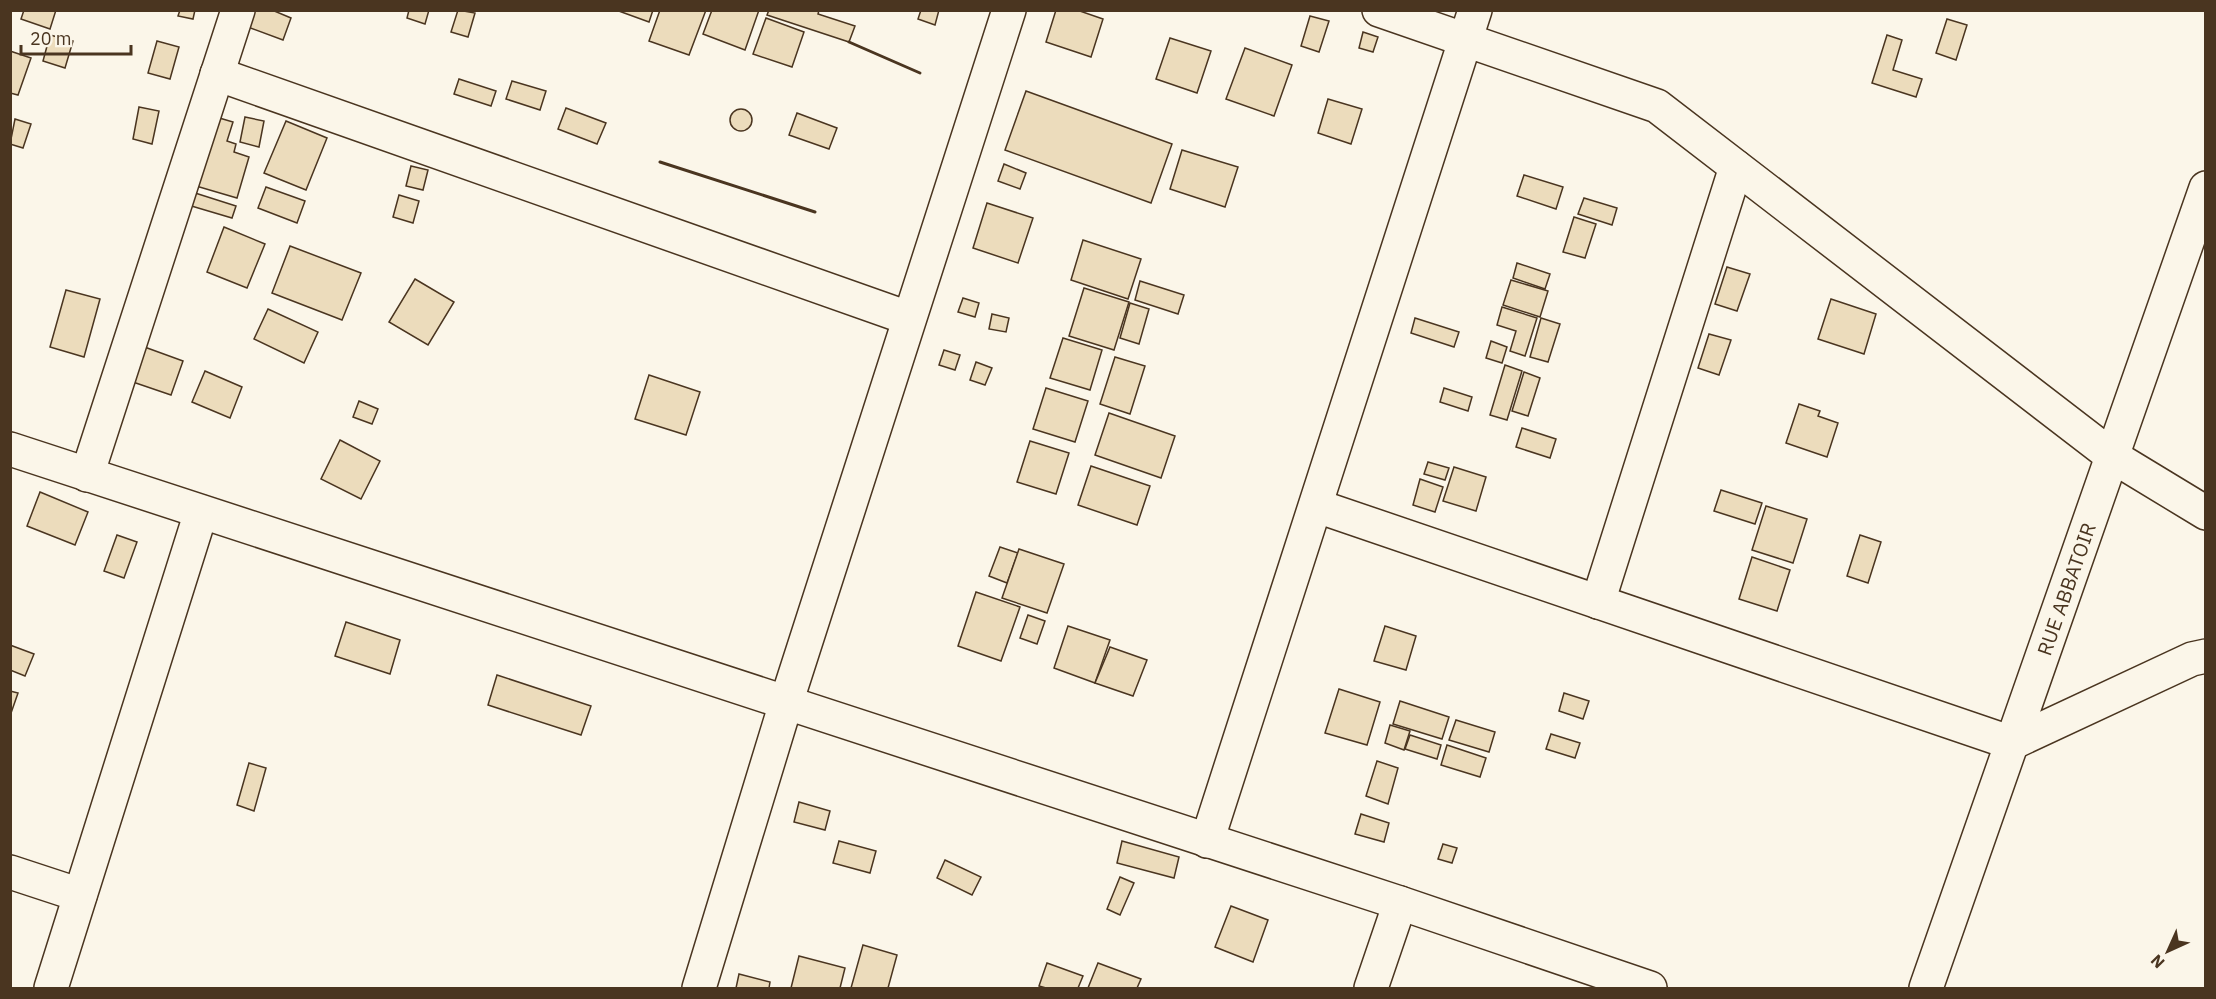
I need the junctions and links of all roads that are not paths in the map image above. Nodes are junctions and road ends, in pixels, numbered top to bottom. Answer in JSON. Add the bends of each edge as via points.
{"nodes":[{"id":1,"x":238,"y":10,"type":"edge"},
{"id":2,"x":1009,"y":10,"type":"edge"},
{"id":3,"x":1379,"y":10,"type":"edge"},
{"id":4,"x":1470,"y":25,"type":"edge"},
{"id":5,"x":218,"y":74,"type":"junction"},
{"id":6,"x":1736,"y":167,"type":"junction"},
{"id":7,"x":2205,"y":188,"type":"edge"},
{"id":8,"x":908,"y":318,"type":"junction"},
{"id":9,"x":10,"y":449,"type":"edge"},
{"id":10,"x":2112,"y":456,"type":"junction"},
{"id":11,"x":87,"y":475,"type":"junction"},
{"id":12,"x":1317,"y":506,"type":"junction"},
{"id":13,"x":201,"y":512,"type":"junction"},
{"id":14,"x":2205,"y":513,"type":"edge"},
{"id":15,"x":1598,"y":602,"type":"junction"},
{"id":16,"x":2205,"y":656,"type":"edge"},
{"id":17,"x":786,"y":703,"type":"junction"},
{"id":18,"x":2012,"y":743,"type":"junction"},
{"id":19,"x":1207,"y":841,"type":"junction"},
{"id":20,"x":10,"y":872,"type":"edge"},
{"id":21,"x":80,"y":895,"type":"junction"},
{"id":22,"x":1400,"y":903,"type":"junction"},
{"id":23,"x":51,"y":988,"type":"edge"},
{"id":24,"x":699,"y":988,"type":"edge"},
{"id":25,"x":1371,"y":988,"type":"edge"},
{"id":26,"x":1650,"y":988,"type":"edge"},
{"id":27,"x":1926,"y":988,"type":"edge"}],
"edges":[{"from":1,"to":5,"type":"street"},
{"from":2,"to":8,"type":"street"},
{"from":3,"to":4,"type":"street"},
{"from":4,"to":6,"type":"street","via":[[1657,106]]},
{"from":4,"to":12,"type":"street"},
{"from":5,"to":8,"type":"street"},
{"from":5,"to":11,"type":"street"},
{"from":6,"to":10,"type":"street"},
{"from":6,"to":15,"type":"street"},
{"from":7,"to":10,"type":"street","name":"RUE ABBATOIR"},
{"from":8,"to":17,"type":"street"},
{"from":9,"to":11,"type":"street"},
{"from":10,"to":14,"type":"street"},
{"from":10,"to":18,"type":"street","name":"RUE ABBATOIR"},
{"from":11,"to":13,"type":"street"},
{"from":12,"to":15,"type":"street"},
{"from":12,"to":19,"type":"street"},
{"from":13,"to":17,"type":"street"},
{"from":13,"to":21,"type":"street"},
{"from":15,"to":18,"type":"street"},
{"from":16,"to":18,"type":"street"},
{"from":17,"to":19,"type":"street"},
{"from":17,"to":24,"type":"street"},
{"from":18,"to":27,"type":"street","name":"RUE ABBATOIR"},
{"from":19,"to":22,"type":"street"},
{"from":20,"to":21,"type":"street"},
{"from":21,"to":23,"type":"street"},
{"from":22,"to":25,"type":"street"},
{"from":22,"to":26,"type":"street"}]}
